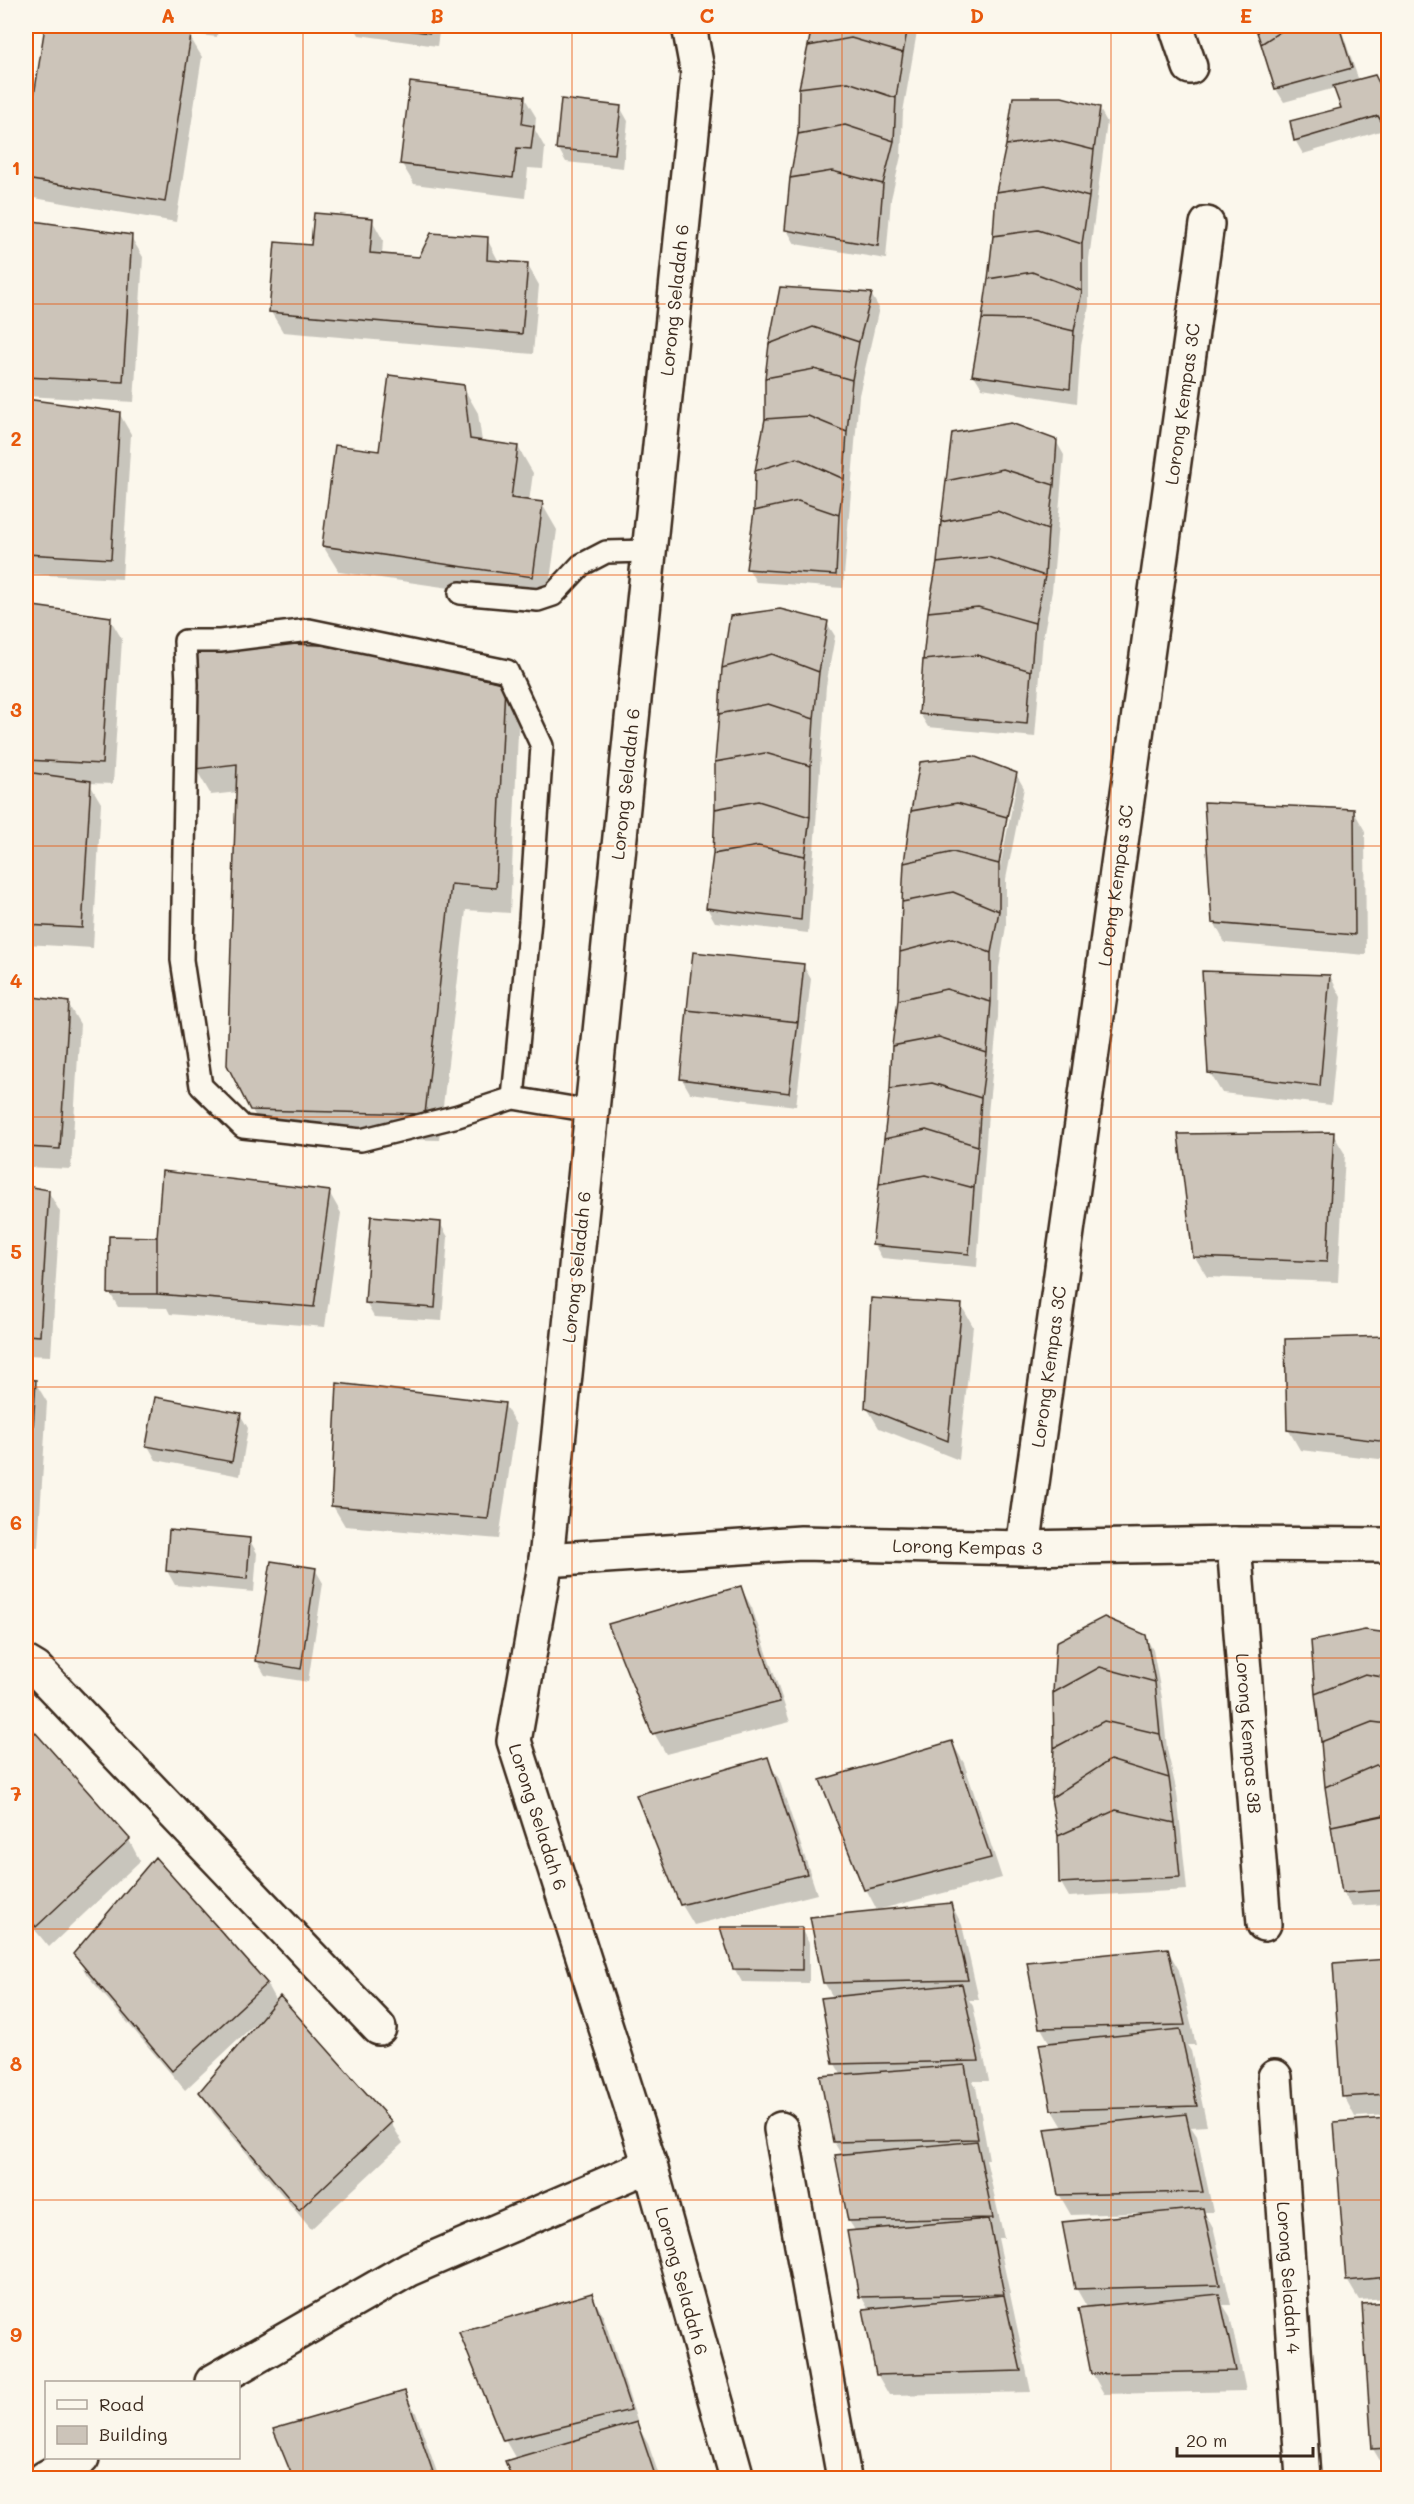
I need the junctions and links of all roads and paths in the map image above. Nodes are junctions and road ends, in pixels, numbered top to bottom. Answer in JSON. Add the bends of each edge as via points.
{"nodes":[{"id":1,"x":689,"y":26,"type":"edge"},
{"id":2,"x":1176,"y":26,"type":"edge"},
{"id":3,"x":1190,"y":67,"type":"dead end"},
{"id":4,"x":1207,"y":224,"type":"dead end"},
{"id":5,"x":649,"y":551,"type":"junction"},
{"id":6,"x":460,"y":593,"type":"dead end"},
{"id":7,"x":513,"y":1098,"type":"junction"},
{"id":8,"x":591,"y":1111,"type":"junction"},
{"id":9,"x":1234,"y":1544,"type":"junction"},
{"id":10,"x":1389,"y":1545,"type":"edge"},
{"id":11,"x":1023,"y":1548,"type":"junction"},
{"id":12,"x":546,"y":1560,"type":"junction"},
{"id":13,"x":26,"y":1664,"type":"edge"},
{"id":14,"x":1264,"y":1924,"type":"dead end"},
{"id":15,"x":380,"y":2028,"type":"dead end"},
{"id":16,"x":1275,"y":2077,"type":"dead end"},
{"id":17,"x":781,"y":2129,"type":"dead end"},
{"id":18,"x":650,"y":2165,"type":"junction"},
{"id":19,"x":214,"y":2381,"type":"edge"},
{"id":20,"x":78,"y":2459,"type":"edge"},
{"id":21,"x":45,"y":2478,"type":"edge"},
{"id":22,"x":737,"y":2478,"type":"edge"},
{"id":23,"x":844,"y":2478,"type":"edge"},
{"id":24,"x":1303,"y":2478,"type":"edge"}],
"edges":[{"from":1,"to":5,"type":"street","name":"Lorong Seladah 6","via":[[698,74]]},
{"from":2,"to":3,"type":"street"},
{"from":4,"to":11,"type":"street","name":"Lorong Kempas 3C"},
{"from":5,"to":6,"type":"lane","via":[[606,552],[581,565],[553,595],[538,600]]},
{"from":5,"to":8,"type":"street","name":"Lorong Seladah 6"},
{"from":7,"to":7,"type":"lane","via":[[361,1140],[243,1127],[201,1086],[182,960],[185,641],[220,641],[309,630],[507,670],[542,746]]},
{"from":7,"to":8,"type":"lane"},
{"from":8,"to":12,"type":"street","name":"Lorong Seladah 6"},
{"from":9,"to":10,"type":"street","name":"Lorong Kempas 3"},
{"from":9,"to":11,"type":"street","name":"Lorong Kempas 3"},
{"from":9,"to":14,"type":"street","name":"Lorong Kempas 3B"},
{"from":11,"to":12,"type":"street","name":"Lorong Kempas 3","via":[[801,1543]]},
{"from":12,"to":18,"type":"street","name":"Lorong Seladah 6","via":[[514,1741]]},
{"from":13,"to":15,"type":"street","via":[[36,1669]]},
{"from":16,"to":24,"type":"street","name":"Lorong Seladah 4"},
{"from":17,"to":23,"type":"street"},
{"from":18,"to":19,"type":"street","via":[[409,2270]]},
{"from":18,"to":22,"type":"street","name":"Lorong Seladah 6"},
{"from":20,"to":21,"type":"street"}]}
